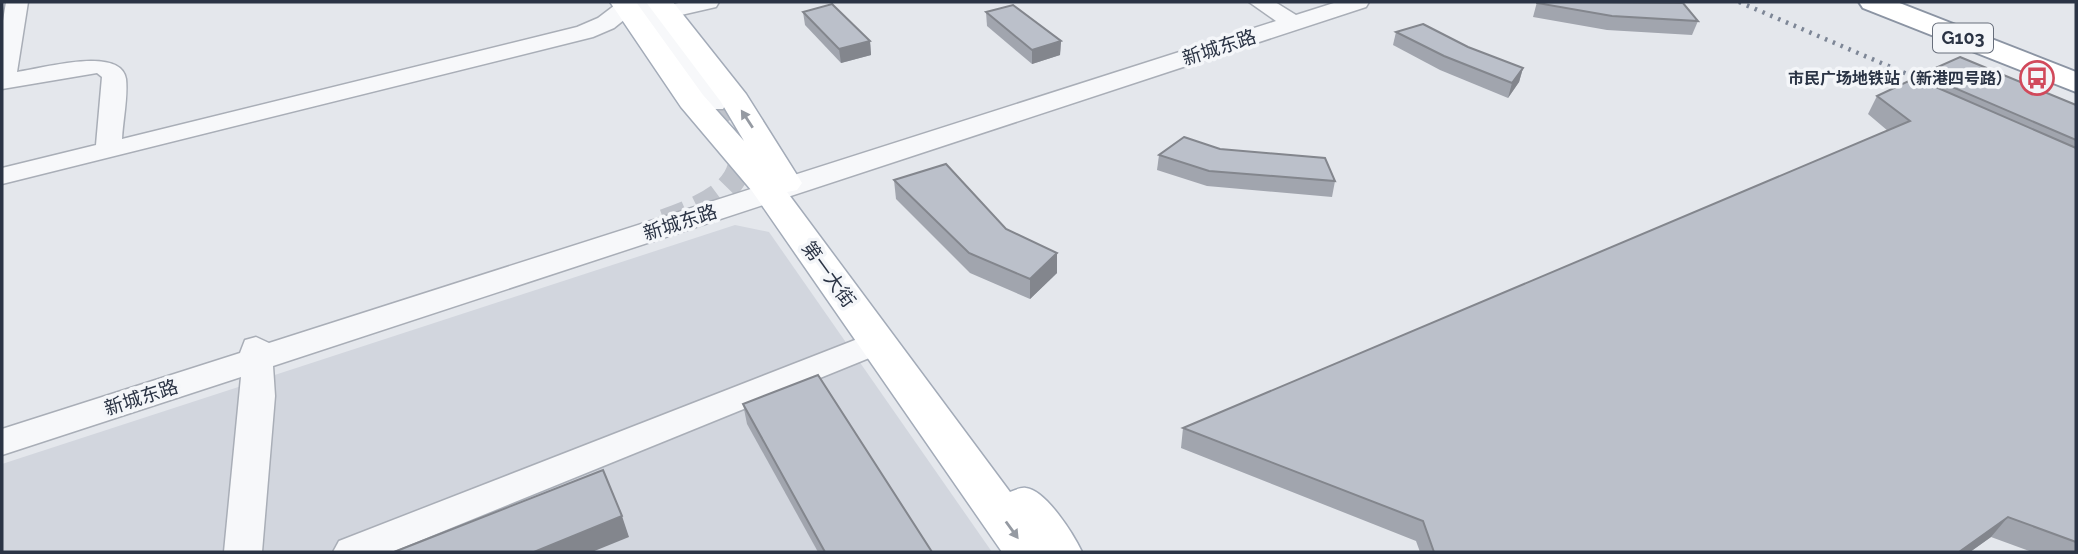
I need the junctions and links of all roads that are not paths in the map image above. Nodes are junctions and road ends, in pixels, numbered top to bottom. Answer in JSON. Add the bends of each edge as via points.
{"nodes":[{"id":1,"x":17,"y":2,"type":"edge"},
{"id":2,"x":708,"y":2,"type":"edge"},
{"id":3,"x":1260,"y":2,"type":"edge"},
{"id":4,"x":1332,"y":2,"type":"edge"},
{"id":5,"x":1358,"y":2,"type":"edge"},
{"id":6,"x":1873,"y":2,"type":"edge"},
{"id":7,"x":1918,"y":2,"type":"edge"},
{"id":8,"x":644,"y":10,"type":"edge"},
{"id":9,"x":1289,"y":20,"type":"junction"},
{"id":10,"x":585,"y":32,"type":"junction"},
{"id":11,"x":2076,"y":64,"type":"edge"},
{"id":12,"x":3,"y":81,"type":"edge"},
{"id":13,"x":2076,"y":83,"type":"edge"},
{"id":14,"x":714,"y":104,"type":"tunnel mouth"},
{"id":15,"x":109,"y":148,"type":"junction"},
{"id":16,"x":2,"y":176,"type":"edge"},
{"id":17,"x":776,"y":186,"type":"junction"},
{"id":18,"x":878,"y":342,"type":"junction"},
{"id":19,"x":256,"y":354,"type":"junction"},
{"id":20,"x":2,"y":427,"type":"edge"},
{"id":21,"x":2,"y":442,"type":"edge"},
{"id":22,"x":243,"y":552,"type":"edge"},
{"id":23,"x":352,"y":552,"type":"edge"},
{"id":24,"x":1028,"y":552,"type":"edge"},
{"id":25,"x":1059,"y":552,"type":"edge"}],
"edges":[{"from":1,"to":12,"type":"street"},
{"from":2,"to":8,"type":"street"},
{"from":3,"to":9,"type":"street"},
{"from":4,"to":9,"type":"street","name":"新城东路"},
{"from":5,"to":9,"type":"street","name":"新城东路"},
{"from":6,"to":13,"type":"highway","number":"G103"},
{"from":7,"to":11,"type":"highway","number":"G103"},
{"from":8,"to":10,"type":"street"},
{"from":8,"to":10,"type":"street","via":[[623,29]]},
{"from":8,"to":14,"type":"street"},
{"from":8,"to":17,"type":"main road","name":"第一大街","via":[[734,100]]},
{"from":9,"to":17,"type":"street","name":"新城东路"},
{"from":10,"to":15,"type":"street"},
{"from":12,"to":15,"type":"street","via":[[97,66],[108,69],[114,77]]},
{"from":15,"to":16,"type":"street"},
{"from":17,"to":18,"type":"main road","name":"第一大街"},
{"from":17,"to":19,"type":"street","name":"新城东路"},
{"from":17,"to":25,"type":"main road","name":"第一大街"},
{"from":18,"to":23,"type":"street"},
{"from":18,"to":24,"type":"main road","name":"第一大街","one_way":true},
{"from":19,"to":20,"type":"street","name":"新城东路"},
{"from":19,"to":21,"type":"street","name":"新城东路"},
{"from":19,"to":22,"type":"street","via":[[258,396]]}]}
